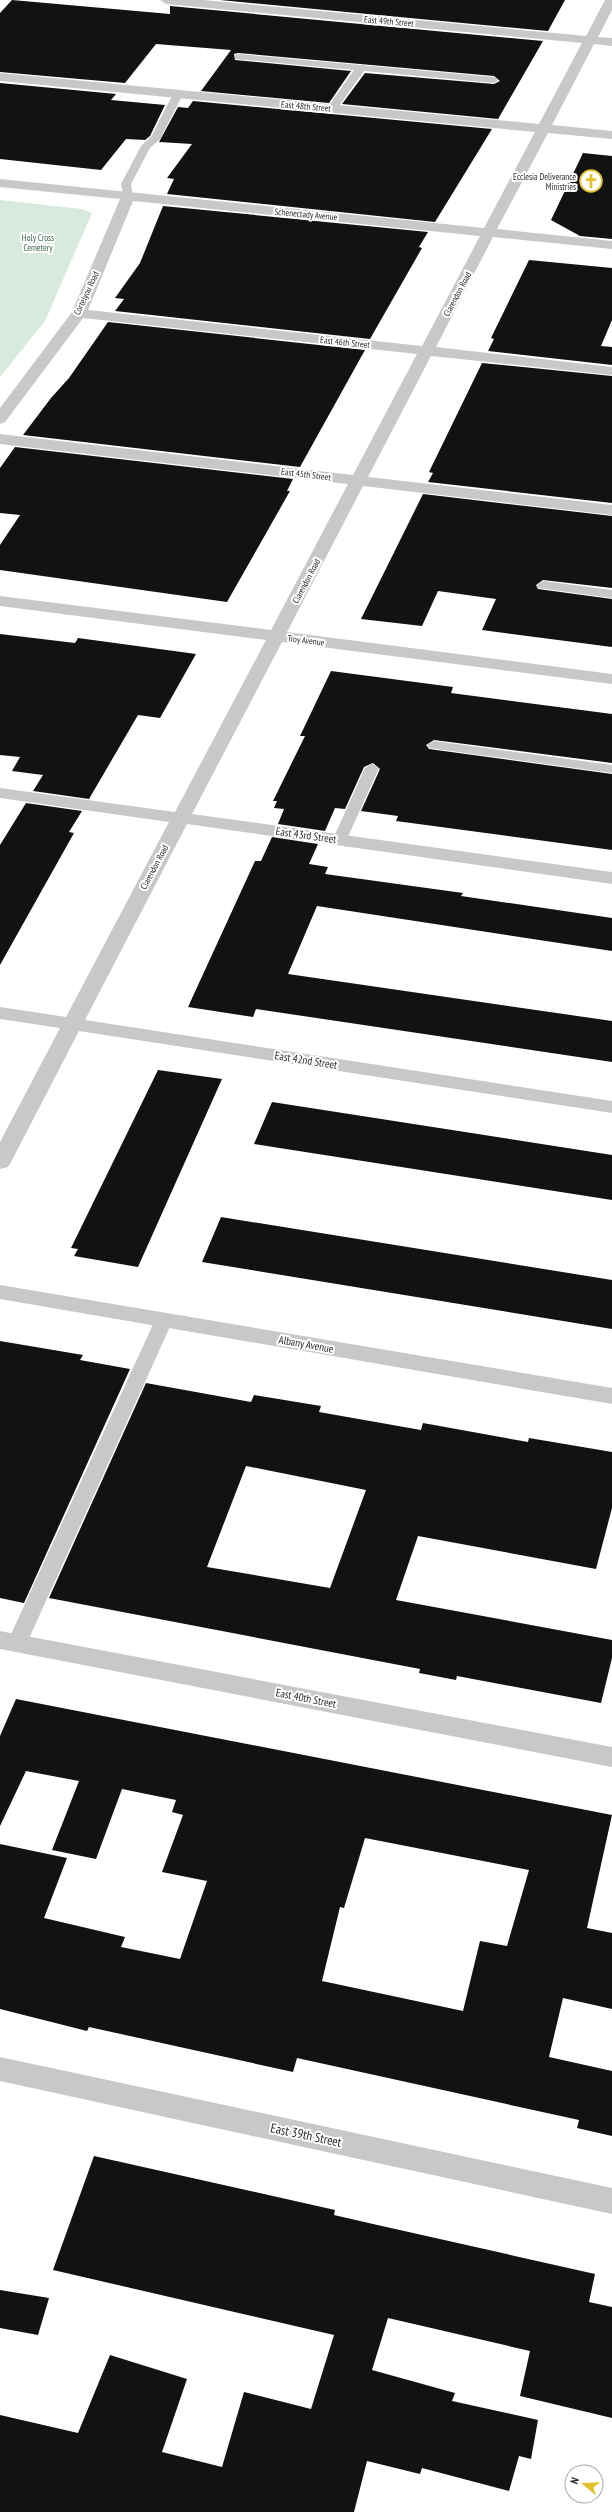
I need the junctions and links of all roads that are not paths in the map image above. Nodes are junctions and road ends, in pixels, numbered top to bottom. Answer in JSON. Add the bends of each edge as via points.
{"nodes":[{"id":1,"x":166,"y":0,"type":"edge"},
{"id":2,"x":611,"y":0,"type":"edge"},
{"id":3,"x":590,"y":40,"type":"junction"},
{"id":4,"x":612,"y":42,"type":"edge"},
{"id":5,"x":238,"y":57,"type":"dead end"},
{"id":6,"x":361,"y":68,"type":"junction"},
{"id":7,"x":0,"y":77,"type":"edge"},
{"id":8,"x":494,"y":80,"type":"dead end"},
{"id":9,"x":178,"y":94,"type":"junction"},
{"id":10,"x":332,"y":108,"type":"junction"},
{"id":11,"x":544,"y":129,"type":"junction"},
{"id":12,"x":612,"y":135,"type":"edge"},
{"id":13,"x":0,"y":183,"type":"edge"},
{"id":14,"x":128,"y":197,"type":"junction"},
{"id":15,"x":489,"y":233,"type":"junction"},
{"id":16,"x":612,"y":245,"type":"edge"},
{"id":17,"x":79,"y":313,"type":"junction"},
{"id":18,"x":427,"y":351,"type":"junction"},
{"id":19,"x":612,"y":371,"type":"edge"},
{"id":20,"x":0,"y":419,"type":"edge"},
{"id":21,"x":0,"y":439,"type":"edge"},
{"id":22,"x":359,"y":480,"type":"junction"},
{"id":23,"x":612,"y":510,"type":"edge"},
{"id":24,"x":543,"y":585,"type":"dead end"},
{"id":25,"x":612,"y":594,"type":"edge"},
{"id":26,"x":0,"y":601,"type":"edge"},
{"id":27,"x":276,"y":636,"type":"junction"},
{"id":28,"x":612,"y":679,"type":"edge"},
{"id":29,"x":434,"y":745,"type":"dead end"},
{"id":30,"x":372,"y":768,"type":"dead end"},
{"id":31,"x":612,"y":769,"type":"edge"},
{"id":32,"x":0,"y":792,"type":"edge"},
{"id":33,"x":180,"y":817,"type":"junction"},
{"id":34,"x":340,"y":839,"type":"junction"},
{"id":35,"x":612,"y":878,"type":"edge"},
{"id":36,"x":0,"y":1013,"type":"edge"},
{"id":37,"x":72,"y":1024,"type":"junction"},
{"id":38,"x":612,"y":1107,"type":"edge"},
{"id":39,"x":0,"y":1162,"type":"edge"},
{"id":40,"x":0,"y":1292,"type":"edge"},
{"id":41,"x":164,"y":1320,"type":"junction"},
{"id":42,"x":612,"y":1396,"type":"edge"},
{"id":43,"x":8,"y":1641,"type":"edge"},
{"id":44,"x":612,"y":1756,"type":"edge"},
{"id":45,"x":0,"y":2069,"type":"edge"},
{"id":46,"x":612,"y":2201,"type":"edge"}],
"edges":[{"from":1,"to":3,"type":"street","name":"East 49th Street"},
{"from":2,"to":3,"type":"street","name":"Clarendon Road"},
{"from":3,"to":4,"type":"street","name":"East 49th Street"},
{"from":3,"to":11,"type":"street","name":"Clarendon Road"},
{"from":5,"to":6,"type":"lane"},
{"from":6,"to":8,"type":"lane"},
{"from":6,"to":10,"type":"lane"},
{"from":7,"to":9,"type":"street","name":"East 48th Street"},
{"from":9,"to":10,"type":"street","name":"East 48th Street"},
{"from":9,"to":14,"type":"lane","via":[[156,139],[146,146],[126,184]]},
{"from":10,"to":11,"type":"street","name":"East 48th Street"},
{"from":11,"to":12,"type":"street","name":"East 48th Street"},
{"from":11,"to":15,"type":"street","name":"Clarendon Road"},
{"from":13,"to":14,"type":"street","name":"Schenectady Avenue"},
{"from":14,"to":15,"type":"street","name":"Schenectady Avenue"},
{"from":14,"to":17,"type":"street","name":"Cortelyou Road"},
{"from":15,"to":16,"type":"street","name":"Schenectady Avenue"},
{"from":15,"to":18,"type":"street","name":"Clarendon Road"},
{"from":17,"to":18,"type":"street","name":"East 46th Street"},
{"from":17,"to":20,"type":"street","name":"Cortelyou Road"},
{"from":18,"to":19,"type":"street","name":"East 46th Street"},
{"from":18,"to":22,"type":"street","name":"Clarendon Road"},
{"from":21,"to":22,"type":"street","name":"East 45th Street"},
{"from":22,"to":23,"type":"street","name":"East 45th Street"},
{"from":22,"to":27,"type":"street","name":"Clarendon Road"},
{"from":24,"to":25,"type":"lane"},
{"from":26,"to":27,"type":"street","name":"Troy Avenue"},
{"from":27,"to":28,"type":"street","name":"Troy Avenue"},
{"from":27,"to":33,"type":"street","name":"Clarendon Road"},
{"from":29,"to":31,"type":"lane"},
{"from":30,"to":34,"type":"lane"},
{"from":32,"to":33,"type":"street","name":"East 43rd Street"},
{"from":33,"to":34,"type":"street","name":"East 43rd Street"},
{"from":33,"to":37,"type":"street","name":"Clarendon Road"},
{"from":34,"to":35,"type":"street","name":"East 43rd Street"},
{"from":36,"to":37,"type":"street","name":"East 42nd Street"},
{"from":37,"to":38,"type":"street","name":"East 42nd Street"},
{"from":37,"to":39,"type":"street","name":"Clarendon Road"},
{"from":40,"to":41,"type":"street","name":"Albany Avenue"},
{"from":41,"to":42,"type":"street","name":"Albany Avenue"},
{"from":41,"to":43,"type":"lane"},
{"from":43,"to":44,"type":"street","name":"East 40th Street"},
{"from":45,"to":46,"type":"street","name":"East 39th Street"}]}
